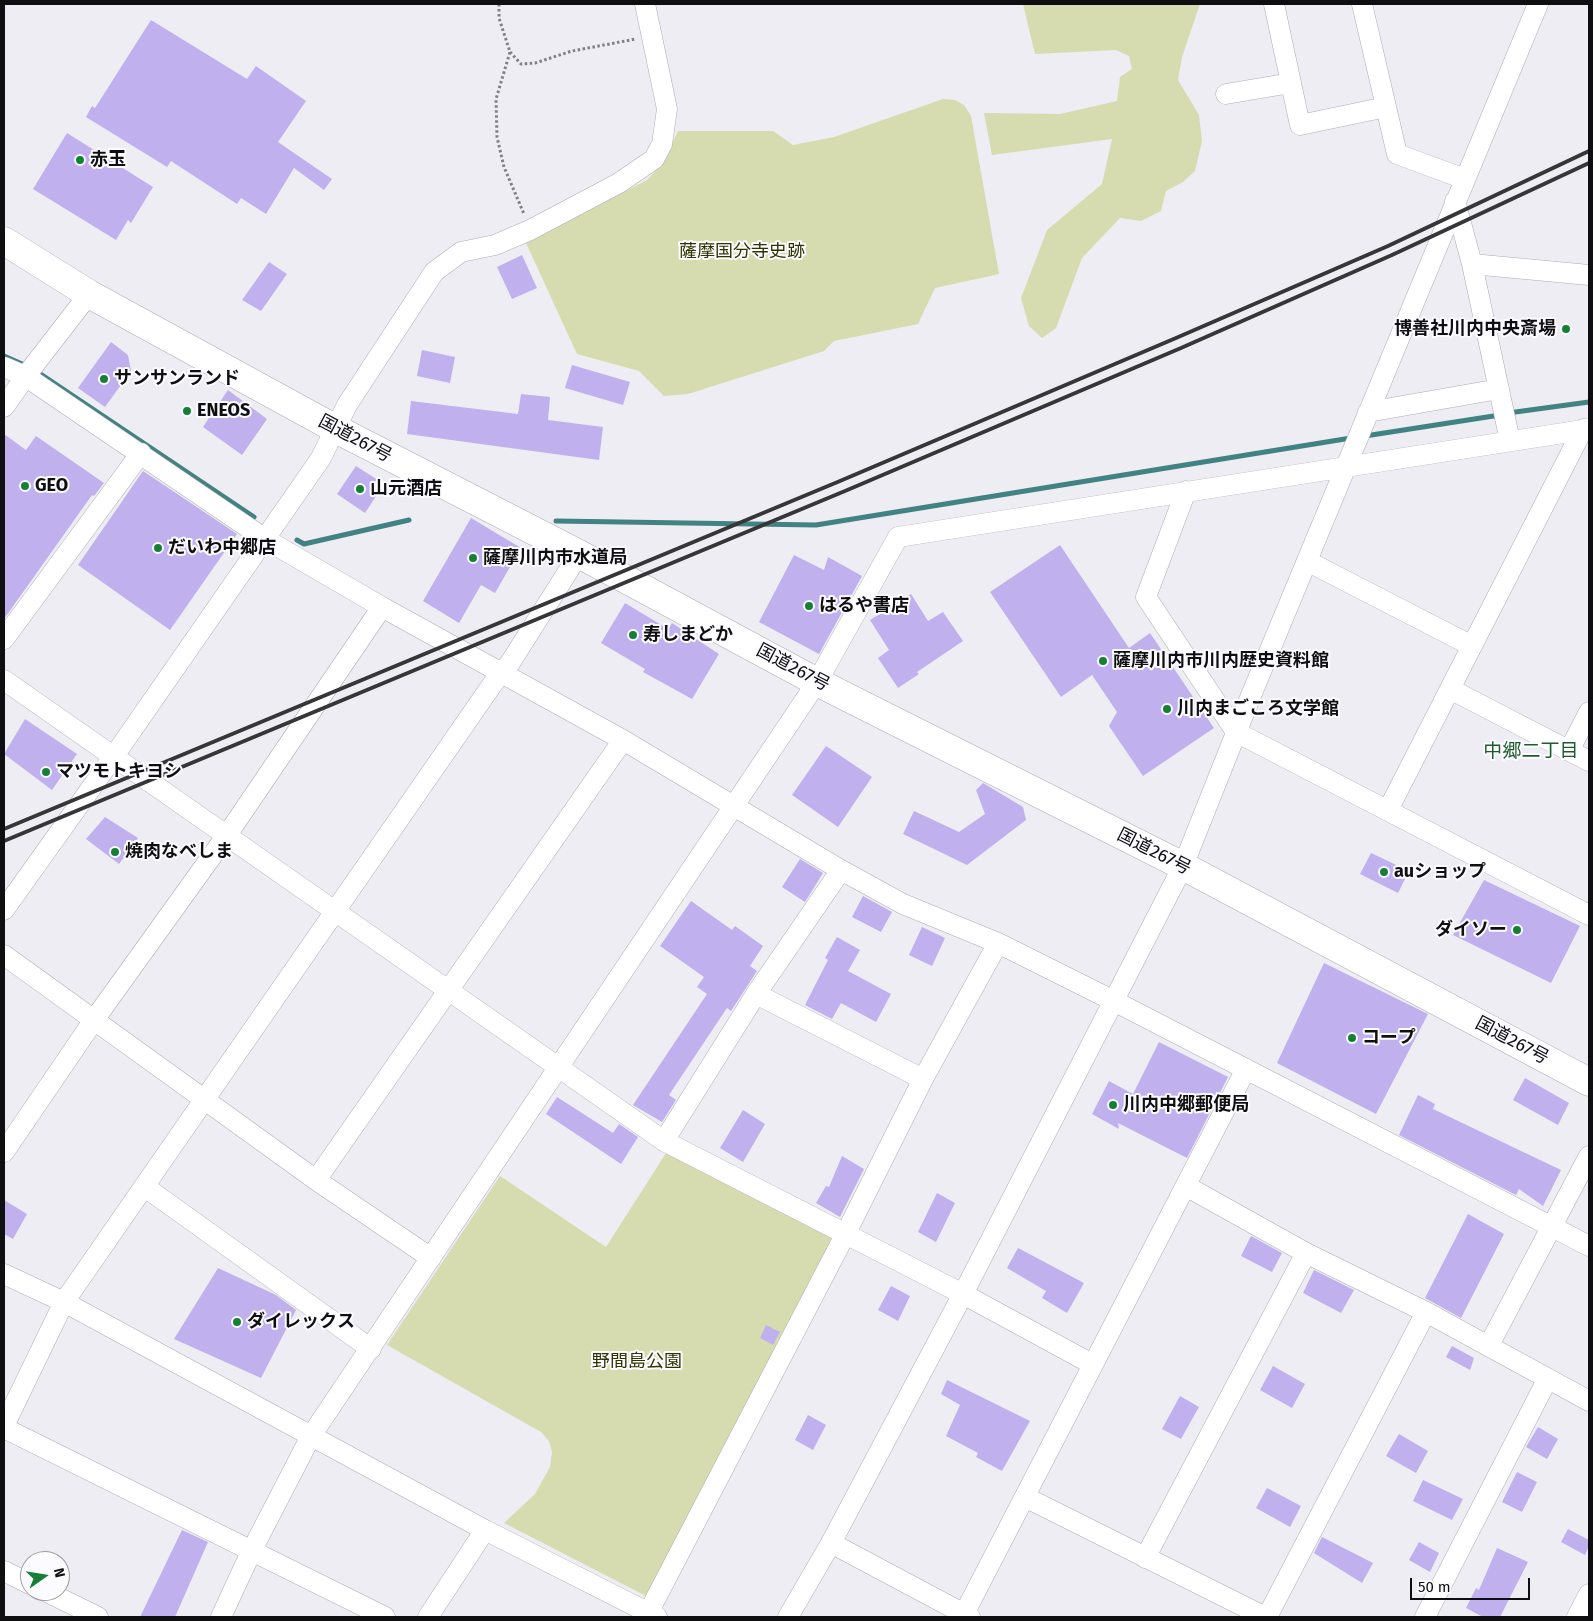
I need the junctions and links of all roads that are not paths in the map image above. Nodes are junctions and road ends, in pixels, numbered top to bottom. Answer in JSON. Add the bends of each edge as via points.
{"nodes":[{"id":1,"x":645,"y":4,"type":"edge"},
{"id":2,"x":1274,"y":4,"type":"edge"},
{"id":3,"x":1362,"y":4,"type":"edge"},
{"id":4,"x":1538,"y":4,"type":"edge"},
{"id":5,"x":1291,"y":83,"type":"junction"},
{"id":6,"x":1226,"y":94,"type":"dead end"},
{"id":7,"x":1386,"y":107,"type":"junction"},
{"id":8,"x":1464,"y":179,"type":"junction"},
{"id":9,"x":1455,"y":201,"type":"junction"},
{"id":10,"x":4,"y":241,"type":"edge"},
{"id":11,"x":1472,"y":264,"type":"junction"},
{"id":12,"x":1589,"y":264,"type":"edge"},
{"id":13,"x":1566,"y":273,"type":"junction"},
{"id":14,"x":1589,"y":275,"type":"edge"},
{"id":15,"x":89,"y":294,"type":"junction"},
{"id":16,"x":4,"y":367,"type":"edge"},
{"id":17,"x":29,"y":371,"type":"junction"},
{"id":18,"x":1500,"y":396,"type":"junction"},
{"id":19,"x":4,"y":407,"type":"edge"},
{"id":20,"x":1365,"y":421,"type":"junction"},
{"id":21,"x":336,"y":429,"type":"junction"},
{"id":22,"x":1586,"y":429,"type":"edge"},
{"id":23,"x":1508,"y":433,"type":"junction"},
{"id":24,"x":141,"y":453,"type":"junction"},
{"id":25,"x":1349,"y":460,"type":"junction"},
{"id":26,"x":1186,"y":491,"type":"junction"},
{"id":27,"x":265,"y":539,"type":"junction"},
{"id":28,"x":579,"y":554,"type":"junction"},
{"id":29,"x":1307,"y":561,"type":"junction"},
{"id":30,"x":382,"y":608,"type":"junction"},
{"id":31,"x":4,"y":640,"type":"edge"},
{"id":32,"x":1472,"y":646,"type":"junction"},
{"id":33,"x":501,"y":674,"type":"junction"},
{"id":34,"x":4,"y":680,"type":"edge"},
{"id":35,"x":817,"y":682,"type":"junction"},
{"id":36,"x":1450,"y":689,"type":"junction"},
{"id":37,"x":1589,"y":712,"type":"edge"},
{"id":38,"x":1236,"y":732,"type":"junction"},
{"id":39,"x":623,"y":740,"type":"junction"},
{"id":40,"x":1569,"y":751,"type":"junction"},
{"id":41,"x":114,"y":756,"type":"junction"},
{"id":42,"x":1589,"y":761,"type":"edge"},
{"id":43,"x":734,"y":804,"type":"junction"},
{"id":44,"x":1388,"y":810,"type":"junction"},
{"id":45,"x":227,"y":835,"type":"junction"},
{"id":46,"x":1183,"y":866,"type":"junction"},
{"id":47,"x":841,"y":870,"type":"junction"},
{"id":48,"x":4,"y":910,"type":"edge"},
{"id":49,"x":336,"y":912,"type":"junction"},
{"id":50,"x":1589,"y":915,"type":"edge"},
{"id":51,"x":998,"y":943,"type":"junction"},
{"id":52,"x":4,"y":955,"type":"edge"},
{"id":53,"x":448,"y":991,"type":"junction"},
{"id":54,"x":756,"y":994,"type":"junction"},
{"id":55,"x":1112,"y":1000,"type":"junction"},
{"id":56,"x":94,"y":1020,"type":"junction"},
{"id":57,"x":559,"y":1066,"type":"junction"},
{"id":58,"x":1246,"y":1069,"type":"junction"},
{"id":59,"x":923,"y":1079,"type":"junction"},
{"id":60,"x":1589,"y":1082,"type":"edge"},
{"id":61,"x":206,"y":1100,"type":"junction"},
{"id":62,"x":664,"y":1141,"type":"junction"},
{"id":63,"x":4,"y":1152,"type":"edge"},
{"id":64,"x":1589,"y":1156,"type":"edge"},
{"id":65,"x":316,"y":1180,"type":"junction"},
{"id":66,"x":1186,"y":1186,"type":"junction"},
{"id":67,"x":145,"y":1187,"type":"junction"},
{"id":68,"x":1552,"y":1226,"type":"junction"},
{"id":69,"x":845,"y":1235,"type":"junction"},
{"id":70,"x":1589,"y":1246,"type":"edge"},
{"id":71,"x":1306,"y":1253,"type":"junction"},
{"id":72,"x":431,"y":1258,"type":"junction"},
{"id":73,"x":4,"y":1274,"type":"edge"},
{"id":74,"x":963,"y":1294,"type":"junction"},
{"id":75,"x":64,"y":1302,"type":"junction"},
{"id":76,"x":1426,"y":1312,"type":"junction"},
{"id":77,"x":1489,"y":1346,"type":"junction"},
{"id":78,"x":371,"y":1350,"type":"junction"},
{"id":79,"x":1092,"y":1364,"type":"junction"},
{"id":80,"x":1548,"y":1380,"type":"junction"},
{"id":81,"x":1589,"y":1401,"type":"edge"},
{"id":82,"x":4,"y":1427,"type":"edge"},
{"id":83,"x":311,"y":1436,"type":"junction"},
{"id":84,"x":1025,"y":1497,"type":"junction"},
{"id":85,"x":485,"y":1530,"type":"junction"},
{"id":86,"x":830,"y":1543,"type":"junction"},
{"id":87,"x":252,"y":1550,"type":"junction"},
{"id":88,"x":1145,"y":1558,"type":"junction"},
{"id":89,"x":4,"y":1570,"type":"edge"},
{"id":90,"x":20,"y":1579,"type":"edge"},
{"id":91,"x":1589,"y":1594,"type":"edge"},
{"id":92,"x":57,"y":1601,"type":"edge"},
{"id":93,"x":69,"y":1611,"type":"edge"},
{"id":94,"x":650,"y":1616,"type":"edge"},
{"id":95,"x":967,"y":1616,"type":"edge"},
{"id":96,"x":98,"y":1617,"type":"edge"},
{"id":97,"x":221,"y":1617,"type":"edge"},
{"id":98,"x":385,"y":1617,"type":"edge"},
{"id":99,"x":428,"y":1617,"type":"edge"},
{"id":100,"x":788,"y":1617,"type":"edge"},
{"id":101,"x":1266,"y":1617,"type":"edge"},
{"id":102,"x":1425,"y":1617,"type":"edge"},
{"id":103,"x":1577,"y":1617,"type":"edge"}],
"edges":[{"from":1,"to":21,"type":"street","via":[[667,109],[662,144],[654,159],[619,183],[530,230],[494,245],[461,252],[434,272],[347,405]]},
{"from":2,"to":5,"type":"street"},
{"from":3,"to":7,"type":"street"},
{"from":4,"to":8,"type":"street"},
{"from":5,"to":6,"type":"street"},
{"from":5,"to":7,"type":"street","via":[[1300,125]]},
{"from":7,"to":8,"type":"street","via":[[1397,154]]},
{"from":8,"to":9,"type":"street"},
{"from":9,"to":11,"type":"street"},
{"from":9,"to":20,"type":"street"},
{"from":10,"to":15,"type":"highway","name":"国道267号"},
{"from":11,"to":13,"type":"street"},
{"from":11,"to":18,"type":"street"},
{"from":12,"to":13,"type":"street"},
{"from":13,"to":14,"type":"street"},
{"from":15,"to":17,"type":"street"},
{"from":15,"to":21,"type":"highway","name":"国道267号"},
{"from":16,"to":17,"type":"street"},
{"from":17,"to":19,"type":"street"},
{"from":17,"to":24,"type":"street"},
{"from":18,"to":20,"type":"street"},
{"from":18,"to":23,"type":"street"},
{"from":20,"to":25,"type":"street"},
{"from":21,"to":27,"type":"street","via":[[321,458]]},
{"from":21,"to":28,"type":"highway","name":"国道267号"},
{"from":22,"to":23,"type":"street"},
{"from":22,"to":32,"type":"street"},
{"from":23,"to":25,"type":"street"},
{"from":24,"to":27,"type":"street"},
{"from":24,"to":31,"type":"street"},
{"from":25,"to":26,"type":"street"},
{"from":25,"to":29,"type":"street"},
{"from":26,"to":35,"type":"street","via":[[898,537]]},
{"from":26,"to":38,"type":"street","via":[[1146,597]]},
{"from":27,"to":30,"type":"street"},
{"from":27,"to":41,"type":"street"},
{"from":28,"to":33,"type":"street"},
{"from":28,"to":35,"type":"highway","name":"国道267号"},
{"from":29,"to":32,"type":"street"},
{"from":29,"to":38,"type":"street"},
{"from":30,"to":33,"type":"street"},
{"from":30,"to":45,"type":"street"},
{"from":32,"to":36,"type":"street"},
{"from":33,"to":39,"type":"street"},
{"from":33,"to":49,"type":"street"},
{"from":34,"to":41,"type":"street"},
{"from":35,"to":43,"type":"street"},
{"from":35,"to":46,"type":"highway","name":"国道267号"},
{"from":36,"to":40,"type":"street"},
{"from":36,"to":44,"type":"street"},
{"from":37,"to":40,"type":"street"},
{"from":38,"to":44,"type":"street"},
{"from":38,"to":46,"type":"street"},
{"from":39,"to":43,"type":"street"},
{"from":39,"to":53,"type":"street"},
{"from":40,"to":42,"type":"street"},
{"from":41,"to":45,"type":"street"},
{"from":41,"to":48,"type":"street"},
{"from":43,"to":47,"type":"street"},
{"from":43,"to":57,"type":"street"},
{"from":44,"to":50,"type":"street"},
{"from":45,"to":49,"type":"street"},
{"from":45,"to":56,"type":"street"},
{"from":46,"to":55,"type":"street"},
{"from":46,"to":60,"type":"highway","name":"国道267号"},
{"from":47,"to":51,"type":"street","via":[[903,904]]},
{"from":47,"to":54,"type":"street"},
{"from":49,"to":53,"type":"street"},
{"from":49,"to":61,"type":"street"},
{"from":51,"to":55,"type":"street"},
{"from":51,"to":59,"type":"street"},
{"from":52,"to":56,"type":"street"},
{"from":53,"to":57,"type":"street"},
{"from":53,"to":65,"type":"street"},
{"from":54,"to":59,"type":"street"},
{"from":54,"to":62,"type":"street"},
{"from":55,"to":58,"type":"street"},
{"from":55,"to":74,"type":"street"},
{"from":56,"to":61,"type":"street"},
{"from":56,"to":63,"type":"street"},
{"from":57,"to":62,"type":"street"},
{"from":57,"to":72,"type":"street"},
{"from":58,"to":66,"type":"street"},
{"from":58,"to":68,"type":"street"},
{"from":59,"to":69,"type":"street"},
{"from":61,"to":65,"type":"street"},
{"from":61,"to":67,"type":"street"},
{"from":62,"to":69,"type":"street"},
{"from":64,"to":68,"type":"street"},
{"from":65,"to":72,"type":"street"},
{"from":66,"to":71,"type":"street"},
{"from":66,"to":79,"type":"street"},
{"from":67,"to":75,"type":"street"},
{"from":67,"to":78,"type":"street"},
{"from":68,"to":70,"type":"street"},
{"from":68,"to":77,"type":"street"},
{"from":69,"to":74,"type":"street"},
{"from":69,"to":94,"type":"street"},
{"from":71,"to":76,"type":"street"},
{"from":71,"to":88,"type":"street"},
{"from":72,"to":78,"type":"street"},
{"from":73,"to":75,"type":"street"},
{"from":74,"to":79,"type":"street"},
{"from":74,"to":86,"type":"street"},
{"from":75,"to":82,"type":"street"},
{"from":75,"to":83,"type":"street"},
{"from":76,"to":77,"type":"street"},
{"from":76,"to":101,"type":"street"},
{"from":77,"to":80,"type":"street"},
{"from":78,"to":83,"type":"street"},
{"from":79,"to":84,"type":"street"},
{"from":80,"to":81,"type":"street"},
{"from":80,"to":102,"type":"street"},
{"from":82,"to":87,"type":"street"},
{"from":83,"to":85,"type":"street"},
{"from":83,"to":87,"type":"street"},
{"from":84,"to":88,"type":"street"},
{"from":84,"to":95,"type":"street"},
{"from":85,"to":94,"type":"street"},
{"from":85,"to":99,"type":"street"},
{"from":86,"to":95,"type":"street"},
{"from":86,"to":100,"type":"street"},
{"from":87,"to":97,"type":"street"},
{"from":87,"to":98,"type":"street"},
{"from":88,"to":101,"type":"street"},
{"from":89,"to":90,"type":"street"},
{"from":91,"to":103,"type":"street"},
{"from":92,"to":93,"type":"street"},
{"from":93,"to":96,"type":"street"}]}
